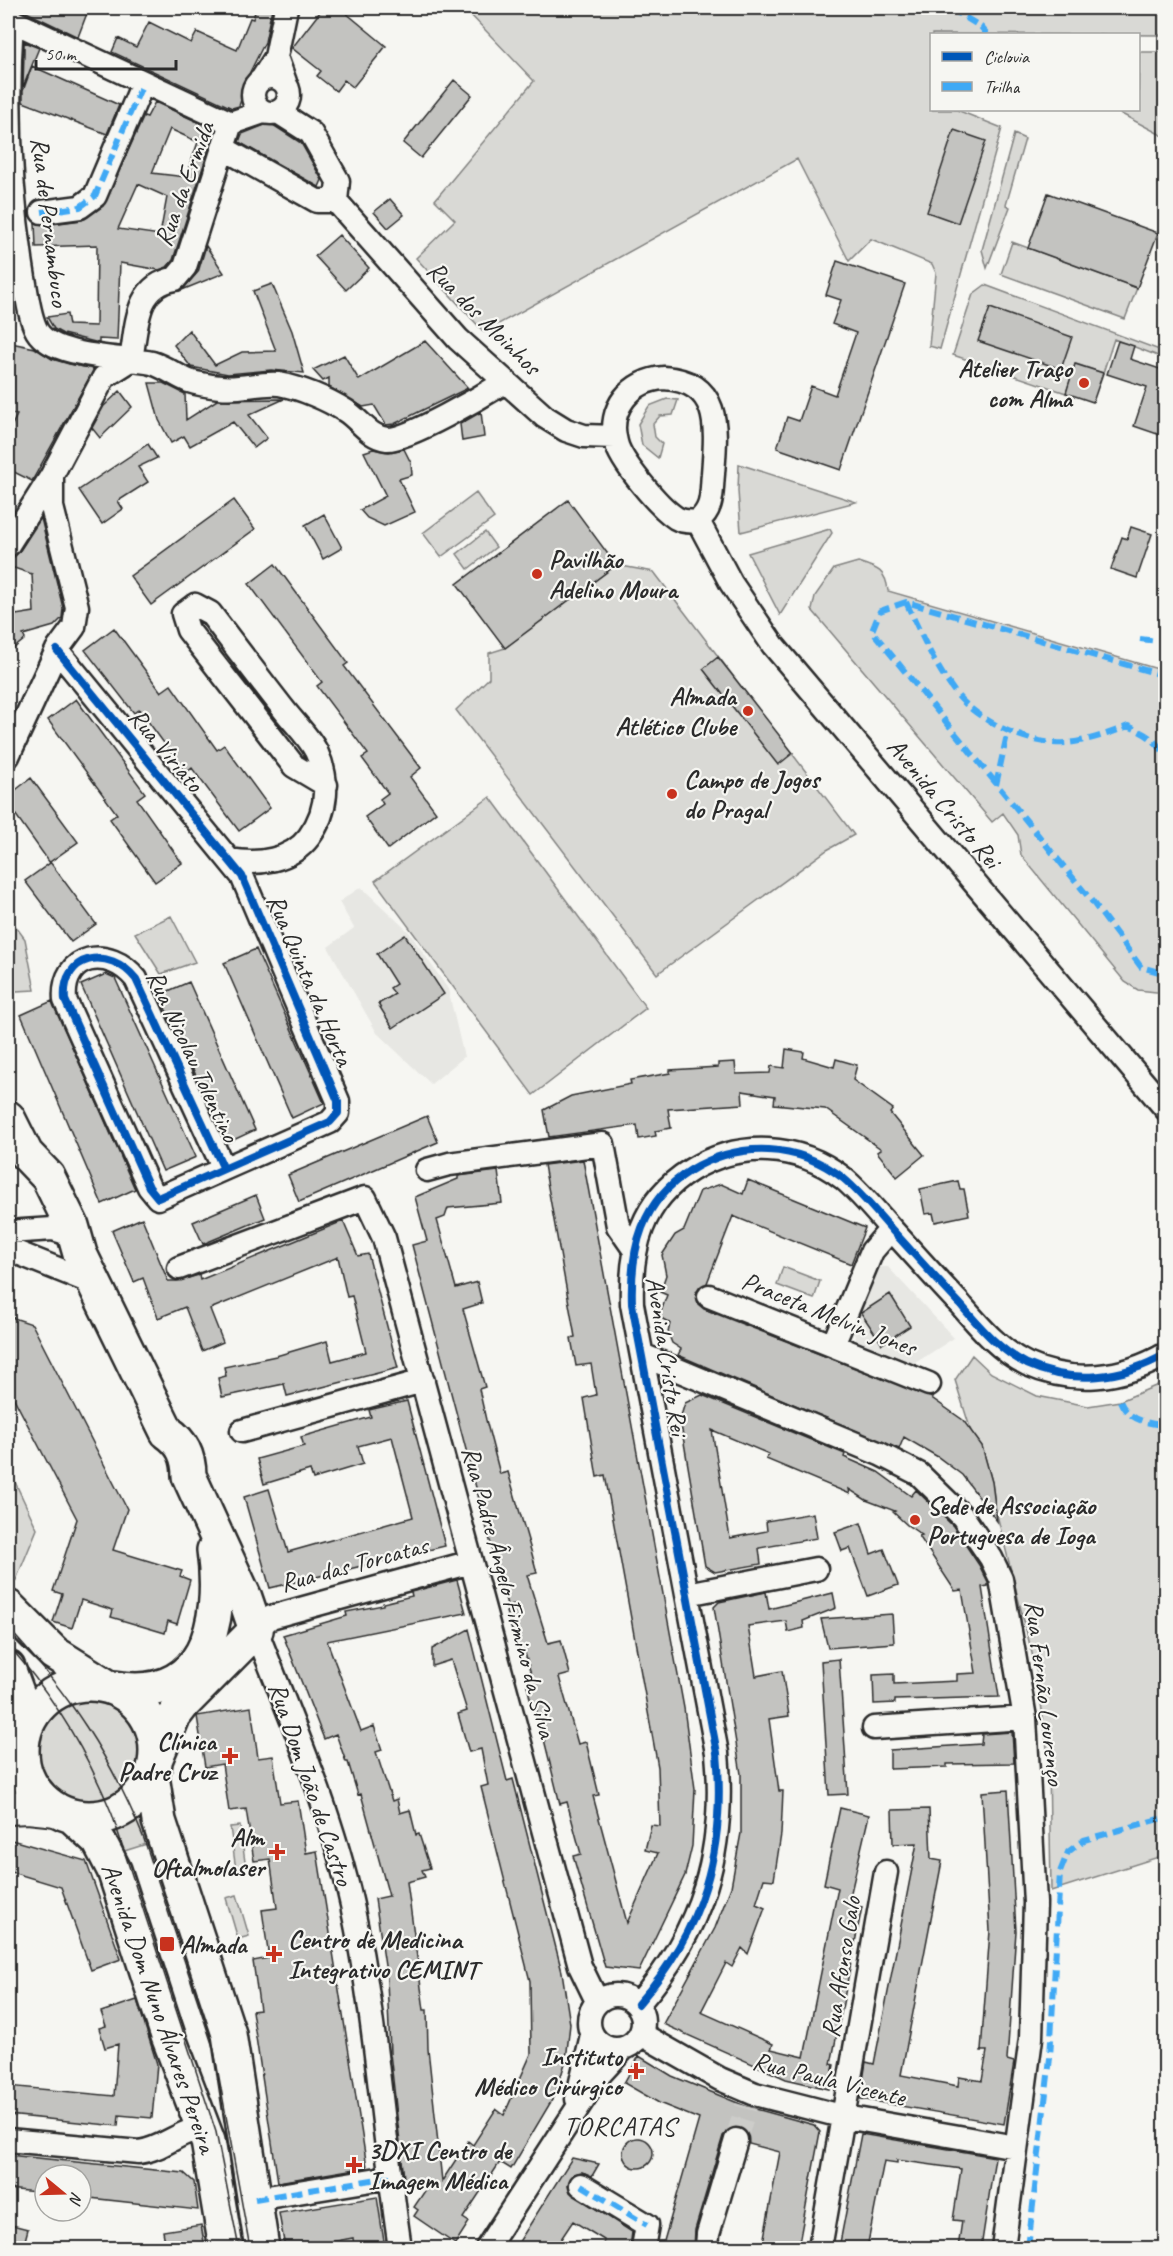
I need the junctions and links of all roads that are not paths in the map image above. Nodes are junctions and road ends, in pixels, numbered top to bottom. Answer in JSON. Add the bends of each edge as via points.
{"nodes":[{"id":1,"x":286,"y":8,"type":"edge"},
{"id":2,"x":10,"y":19,"type":"edge"},
{"id":3,"x":276,"y":57,"type":"junction"},
{"id":4,"x":262,"y":79,"type":"junction"},
{"id":5,"x":285,"y":82,"type":"junction"},
{"id":6,"x":143,"y":83,"type":"junction"},
{"id":7,"x":271,"y":112,"type":"junction"},
{"id":8,"x":231,"y":123,"type":"junction"},
{"id":9,"x":223,"y":148,"type":"junction"},
{"id":10,"x":336,"y":201,"type":"junction"},
{"id":11,"x":42,"y":212,"type":"dead end"},
{"id":12,"x":131,"y":360,"type":"junction"},
{"id":13,"x":505,"y":382,"type":"junction"},
{"id":14,"x":615,"y":437,"type":"junction"},
{"id":15,"x":52,"y":476,"type":"junction"},
{"id":16,"x":698,"y":521,"type":"junction"},
{"id":17,"x":8,"y":545,"type":"edge"},
{"id":18,"x":57,"y":650,"type":"junction"},
{"id":19,"x":8,"y":756,"type":"edge"},
{"id":20,"x":326,"y":785,"type":"junction"},
{"id":21,"x":236,"y":868,"type":"junction"},
{"id":22,"x":1166,"y":1109,"type":"edge"},
{"id":23,"x":8,"y":1118,"type":"edge"},
{"id":24,"x":223,"y":1167,"type":"junction"},
{"id":25,"x":427,"y":1170,"type":"dead end"},
{"id":26,"x":891,"y":1229,"type":"junction"},
{"id":27,"x":8,"y":1232,"type":"edge"},
{"id":28,"x":70,"y":1239,"type":"junction"},
{"id":29,"x":8,"y":1249,"type":"edge"},
{"id":30,"x":634,"y":1249,"type":"junction"},
{"id":31,"x":179,"y":1268,"type":"dead end"},
{"id":32,"x":95,"y":1284,"type":"junction"},
{"id":33,"x":709,"y":1296,"type":"dead end"},
{"id":34,"x":833,"y":1345,"type":"junction"},
{"id":35,"x":1166,"y":1354,"type":"edge"},
{"id":36,"x":642,"y":1355,"type":"junction"},
{"id":37,"x":423,"y":1382,"type":"junction"},
{"id":38,"x":929,"y":1384,"type":"dead end"},
{"id":39,"x":242,"y":1431,"type":"dead end"},
{"id":40,"x":210,"y":1518,"type":"junction"},
{"id":41,"x":471,"y":1562,"type":"junction"},
{"id":42,"x":816,"y":1569,"type":"dead end"},
{"id":43,"x":687,"y":1594,"type":"junction"},
{"id":44,"x":8,"y":1607,"type":"edge"},
{"id":45,"x":256,"y":1630,"type":"junction"},
{"id":46,"x":8,"y":1668,"type":"edge"},
{"id":47,"x":109,"y":1687,"type":"junction"},
{"id":48,"x":1025,"y":1718,"type":"junction"},
{"id":49,"x":874,"y":1728,"type":"dead end"},
{"id":50,"x":23,"y":1739,"type":"junction"},
{"id":51,"x":154,"y":1767,"type":"junction"},
{"id":52,"x":8,"y":1774,"type":"edge"},
{"id":53,"x":8,"y":1808,"type":"edge"},
{"id":54,"x":65,"y":1814,"type":"junction"},
{"id":55,"x":886,"y":1872,"type":"dead end"},
{"id":56,"x":597,"y":2001,"type":"junction"},
{"id":57,"x":638,"y":2004,"type":"junction"},
{"id":58,"x":640,"y":2034,"type":"junction"},
{"id":59,"x":592,"y":2035,"type":"junction"},
{"id":60,"x":623,"y":2049,"type":"junction"},
{"id":61,"x":573,"y":2115,"type":"junction"},
{"id":62,"x":845,"y":2117,"type":"junction"},
{"id":63,"x":8,"y":2140,"type":"edge"},
{"id":64,"x":736,"y":2140,"type":"tunnel mouth"},
{"id":65,"x":208,"y":2141,"type":"junction"},
{"id":66,"x":1017,"y":2147,"type":"junction"},
{"id":67,"x":390,"y":2177,"type":"junction"},
{"id":68,"x":581,"y":2185,"type":"dead end"},
{"id":69,"x":255,"y":2199,"type":"junction"},
{"id":70,"x":226,"y":2248,"type":"edge"},
{"id":71,"x":262,"y":2248,"type":"edge"},
{"id":72,"x":400,"y":2248,"type":"edge"},
{"id":73,"x":487,"y":2248,"type":"edge"},
{"id":74,"x":643,"y":2248,"type":"edge"},
{"id":75,"x":707,"y":2248,"type":"edge"},
{"id":76,"x":820,"y":2248,"type":"edge"},
{"id":77,"x":1003,"y":2248,"type":"edge"}],
"edges":[{"from":1,"to":3,"type":"street"},
{"from":2,"to":6,"type":"street"},
{"from":2,"to":12,"type":"street","name":"Rua de Pernambuco","via":[[14,198],[22,265],[37,331],[45,340],[69,350]]},
{"from":3,"to":4,"type":"street"},
{"from":3,"to":5,"type":"street"},
{"from":4,"to":5,"type":"street","via":[[275,77]]},
{"from":4,"to":7,"type":"street","via":[[253,93],[254,102]]},
{"from":5,"to":7,"type":"street","via":[[290,100]]},
{"from":6,"to":8,"type":"street"},
{"from":6,"to":11,"type":"street","via":[[95,196],[80,207]]},
{"from":7,"to":8,"type":"street","name":"Rua da Ermida"},
{"from":7,"to":10,"type":"street","via":[[311,133],[338,181]]},
{"from":8,"to":9,"type":"street","name":"Rua da Ermida"},
{"from":9,"to":10,"type":"street","via":[[317,201]]},
{"from":9,"to":12,"type":"street","name":"Rua da Ermida","via":[[185,267],[175,279],[149,289]]},
{"from":10,"to":13,"type":"street","name":"Rua dos Moinhos","via":[[423,301]]},
{"from":12,"to":13,"type":"street","name":"Rua de Pernambuco","via":[[154,364],[190,381],[221,388],[264,384],[298,389],[346,411],[368,431],[385,439],[456,411]]},
{"from":12,"to":15,"type":"street","via":[[104,377]]},
{"from":13,"to":14,"type":"street","name":"Rua dos Moinhos","via":[[566,430],[598,438]]},
{"from":14,"to":16,"type":"street","via":[[625,460],[667,511],[677,519]]},
{"from":14,"to":16,"type":"street","via":[[614,421],[620,404],[646,381],[673,378],[692,385],[703,395],[714,414],[716,450],[710,507]]},
{"from":15,"to":17,"type":"street"},
{"from":15,"to":18,"type":"street","via":[[52,507],[78,611],[74,627]]},
{"from":16,"to":22,"type":"street","name":"Avenida Cristo Rei","via":[[731,583],[773,645]]},
{"from":18,"to":19,"type":"street"},
{"from":18,"to":21,"type":"street","name":"Rua Viriato"},
{"from":20,"to":20,"type":"street","via":[[316,750],[210,614],[195,604],[183,614],[188,630],[294,766]]},
{"from":20,"to":21,"type":"street","via":[[325,809],[304,843],[281,858]]},
{"from":21,"to":24,"type":"street","name":"Rua Quinta da Horta","via":[[338,1101],[338,1113],[330,1122]]},
{"from":23,"to":28,"type":"main road","name":"Rua Dom João de Castro","via":[[27,1154],[33,1183]]},
{"from":24,"to":24,"type":"street","name":"Rua Nicolau Tolentino","via":[[136,979],[115,960],[89,958],[71,974],[64,988],[65,1000],[153,1195],[161,1198]]},
{"from":25,"to":30,"type":"street","via":[[603,1144],[618,1226]]},
{"from":26,"to":30,"type":"street","name":"Avenida Cristo Rei","via":[[830,1168],[795,1154],[757,1149],[703,1163],[672,1184],[649,1214]]},
{"from":26,"to":34,"type":"street","via":[[872,1251]]},
{"from":26,"to":35,"type":"street","name":"Avenida Cristo Rei","via":[[982,1330],[1027,1363],[1062,1375],[1099,1377],[1135,1369]]},
{"from":27,"to":28,"type":"street"},
{"from":28,"to":32,"type":"main road","name":"Rua Dom João de Castro"},
{"from":29,"to":32,"type":"street"},
{"from":30,"to":36,"type":"street","name":"Avenida Cristo Rei","via":[[632,1304]]},
{"from":31,"to":37,"type":"street","name":"Rua Padre Ângelo Firmino da Silva","via":[[365,1198],[384,1238]]},
{"from":32,"to":40,"type":"main road","name":"Rua Dom João de Castro","via":[[167,1432],[177,1439],[189,1461],[189,1476]]},
{"from":33,"to":34,"type":"street","name":"Praceta Melvin Jones"},
{"from":34,"to":38,"type":"street","name":"Praceta Melvin Jones"},
{"from":36,"to":43,"type":"street","name":"Avenida Cristo Rei"},
{"from":36,"to":48,"type":"street","name":"Rua Fernão Lourenço","via":[[896,1461],[942,1493],[980,1541],[1000,1579]]},
{"from":37,"to":39,"type":"street"},
{"from":37,"to":41,"type":"street","name":"Rua Padre Ângelo Firmino da Silva"},
{"from":40,"to":45,"type":"main road","name":"Rua Dom João de Castro"},
{"from":40,"to":47,"type":"main road","via":[[218,1582],[216,1618],[210,1638],[189,1669],[164,1686],[141,1691]]},
{"from":41,"to":45,"type":"street","name":"Rua das Torcatas","via":[[271,1617]]},
{"from":41,"to":56,"type":"street","name":"Rua Padre Ângelo Firmino da Silva","via":[[580,1966]]},
{"from":42,"to":43,"type":"street"},
{"from":43,"to":57,"type":"street","name":"Avenida Cristo Rei","via":[[717,1753],[717,1839],[692,1923],[663,1975]]},
{"from":44,"to":47,"type":"main road","via":[[54,1653]]},
{"from":45,"to":51,"type":"main road","via":[[173,1717]]},
{"from":45,"to":67,"type":"street","name":"Rua Dom João de Castro","via":[[314,1780],[345,1878],[363,1968]]},
{"from":46,"to":50,"type":"main road","via":[[21,1703]]},
{"from":47,"to":50,"type":"main road","via":[[79,1684],[54,1694],[35,1711]]},
{"from":47,"to":51,"type":"main road","via":[[129,1696],[147,1716],[156,1741]]},
{"from":48,"to":49,"type":"street"},
{"from":48,"to":66,"type":"street","name":"Rua Fernão Lourenço","via":[[1035,1903],[1031,2038]]},
{"from":50,"to":52,"type":"street"},
{"from":50,"to":54,"type":"main road","via":[[24,1770],[31,1786],[42,1800]]},
{"from":51,"to":54,"type":"main road","via":[[138,1798],[116,1813],[99,1818]]},
{"from":51,"to":69,"type":"main road","name":"Avenida Dom Nuno Álvares Pereira","via":[[159,1821],[229,2034]]},
{"from":53,"to":54,"type":"street","via":[[28,1807]]},
{"from":54,"to":65,"type":"main road","name":"Avenida Dom Nuno Álvares Pereira","via":[[99,1841],[111,1860],[168,2036]]},
{"from":55,"to":62,"type":"street","name":"Rua Afonso Galo"},
{"from":56,"to":57,"type":"street","via":[[623,1994]]},
{"from":56,"to":59,"type":"street","via":[[589,2017]]},
{"from":57,"to":58,"type":"street","via":[[644,2021]]},
{"from":58,"to":60,"type":"street"},
{"from":58,"to":62,"type":"street","name":"Rua Paula Vicente","via":[[748,2099]]},
{"from":59,"to":60,"type":"street","via":[[605,2047]]},
{"from":59,"to":61,"type":"street"},
{"from":60,"to":61,"type":"street","via":[[599,2075]]},
{"from":61,"to":73,"type":"street"},
{"from":62,"to":66,"type":"street","name":"Rua Paula Vicente"},
{"from":62,"to":76,"type":"street","name":"Rua Afonso Galo"},
{"from":63,"to":65,"type":"street","via":[[140,2152],[193,2130]]},
{"from":64,"to":75,"type":"street"},
{"from":65,"to":70,"type":"main road","name":"Avenida Dom Nuno Álvares Pereira"},
{"from":66,"to":77,"type":"street","name":"Rua Fernão Lourenço"},
{"from":67,"to":69,"type":"street"},
{"from":67,"to":72,"type":"street","name":"Rua Dom João de Castro"},
{"from":68,"to":74,"type":"street","via":[[647,2225]]},
{"from":69,"to":71,"type":"main road","name":"Avenida Dom Nuno Álvares Pereira"}]}
